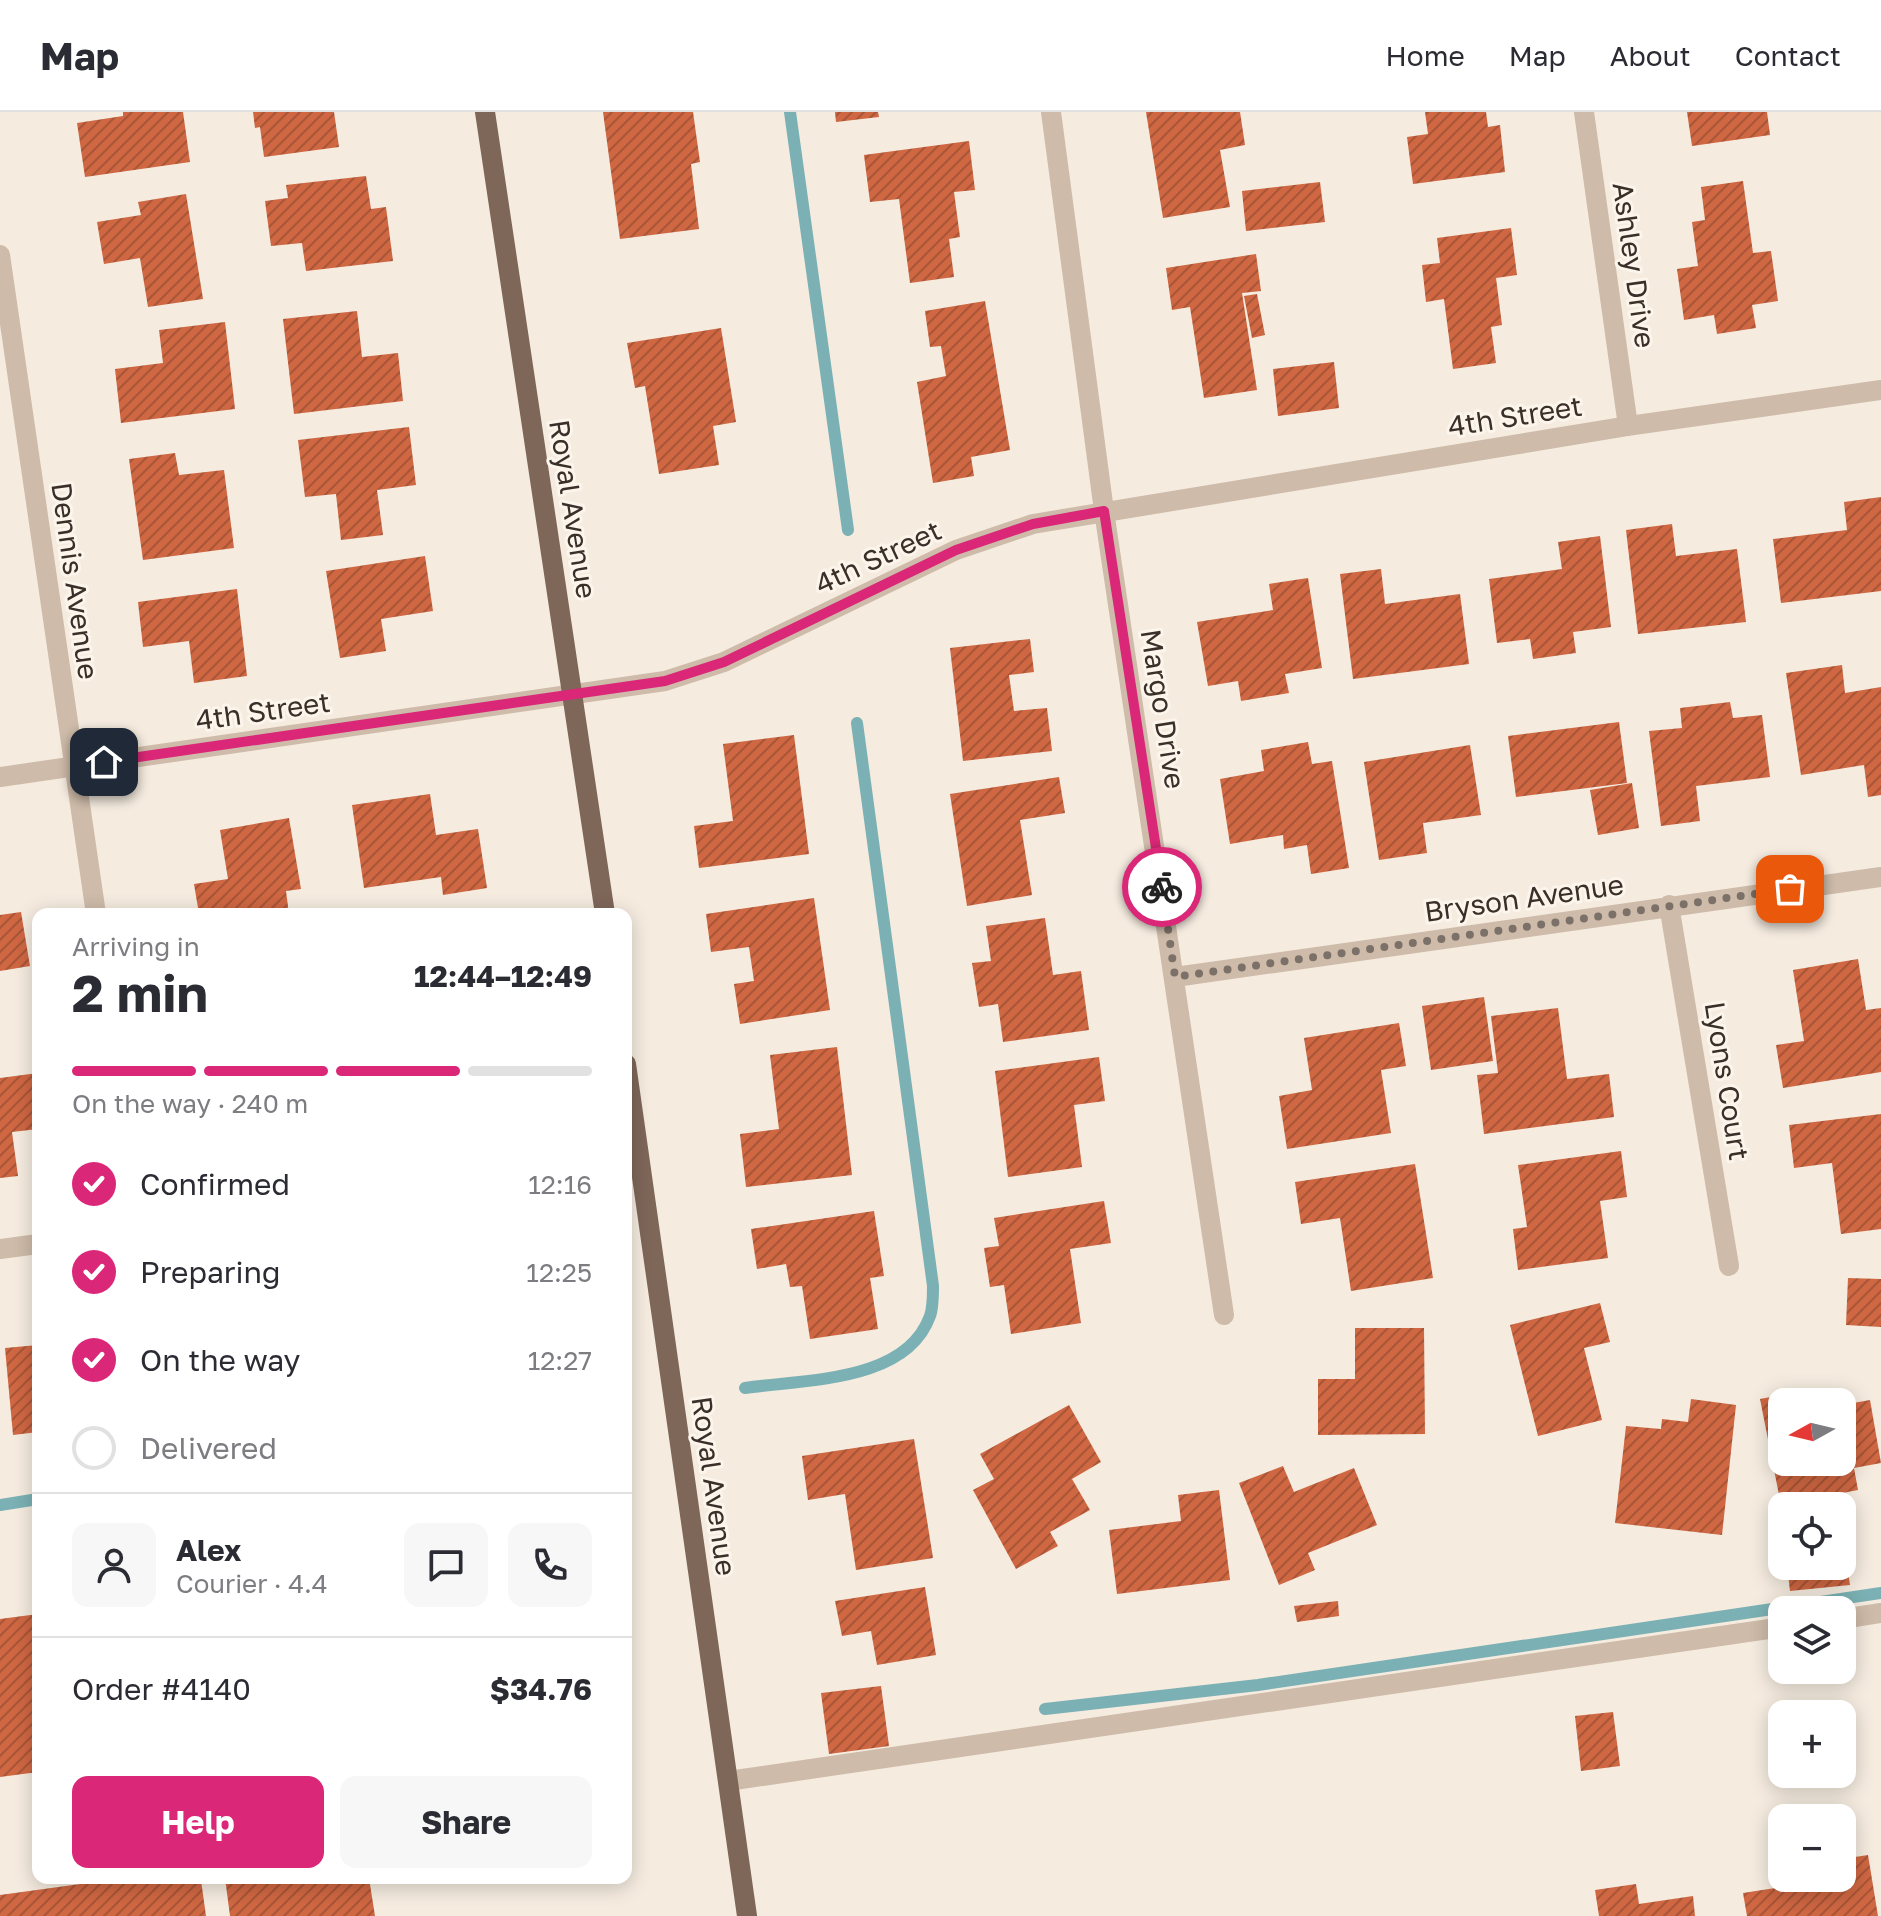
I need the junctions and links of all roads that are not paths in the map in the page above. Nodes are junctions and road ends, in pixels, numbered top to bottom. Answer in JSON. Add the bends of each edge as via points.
{"nodes":[{"id":1,"x":485,"y":112,"type":"edge"},
{"id":2,"x":1051,"y":112,"type":"edge"},
{"id":3,"x":1584,"y":112,"type":"edge"},
{"id":4,"x":0,"y":255,"type":"edge"},
{"id":5,"x":2,"y":290,"type":"edge"},
{"id":6,"x":1881,"y":390,"type":"edge"},
{"id":7,"x":1628,"y":426,"type":"junction"},
{"id":8,"x":1104,"y":511,"type":"junction"},
{"id":9,"x":574,"y":696,"type":"junction"},
{"id":10,"x":72,"y":766,"type":"junction"},
{"id":11,"x":0,"y":777,"type":"edge"},
{"id":12,"x":1881,"y":877,"type":"edge"},
{"id":13,"x":1669,"y":905,"type":"junction"},
{"id":14,"x":95,"y":908,"type":"edge"},
{"id":15,"x":604,"y":908,"type":"edge"},
{"id":16,"x":1175,"y":977,"type":"junction"},
{"id":17,"x":632,"y":1106,"type":"edge"},
{"id":18,"x":32,"y":1245,"type":"edge"},
{"id":19,"x":0,"y":1249,"type":"edge"},
{"id":20,"x":1729,"y":1266,"type":"dead end"},
{"id":21,"x":1224,"y":1315,"type":"dead end"},
{"id":22,"x":1881,"y":1613,"type":"edge"},
{"id":23,"x":1856,"y":1617,"type":"edge"},
{"id":24,"x":1768,"y":1629,"type":"edge"},
{"id":25,"x":728,"y":1781,"type":"junction"},
{"id":26,"x":747,"y":1916,"type":"edge"}],
"edges":[{"from":1,"to":9,"type":"main road","name":"Royal Avenue"},
{"from":2,"to":8,"type":"street","name":"Margo Drive"},
{"from":3,"to":7,"type":"street","name":"Ashley Drive"},
{"from":4,"to":5,"type":"street","name":"Dennis Avenue"},
{"from":5,"to":10,"type":"street","name":"Dennis Avenue"},
{"from":6,"to":7,"type":"street","name":"4th Street"},
{"from":7,"to":8,"type":"street","name":"4th Street"},
{"from":8,"to":9,"type":"street","name":"4th Street","via":[[1033,524],[956,550],[724,662],[665,681]]},
{"from":8,"to":16,"type":"street","name":"Margo Drive"},
{"from":9,"to":10,"type":"street","name":"4th Street"},
{"from":9,"to":15,"type":"main road","name":"Royal Avenue"},
{"from":10,"to":11,"type":"street","name":"4th Street"},
{"from":10,"to":14,"type":"street","name":"Dennis Avenue"},
{"from":12,"to":13,"type":"street","name":"Bryson Avenue"},
{"from":13,"to":16,"type":"street","name":"Bryson Avenue"},
{"from":13,"to":20,"type":"street","name":"Lyons Court"},
{"from":16,"to":21,"type":"street","name":"Margo Drive"},
{"from":17,"to":25,"type":"main road","name":"Royal Avenue"},
{"from":18,"to":19,"type":"street"},
{"from":22,"to":23,"type":"street"},
{"from":24,"to":25,"type":"street"},
{"from":25,"to":26,"type":"main road","name":"Royal Avenue"}]}
